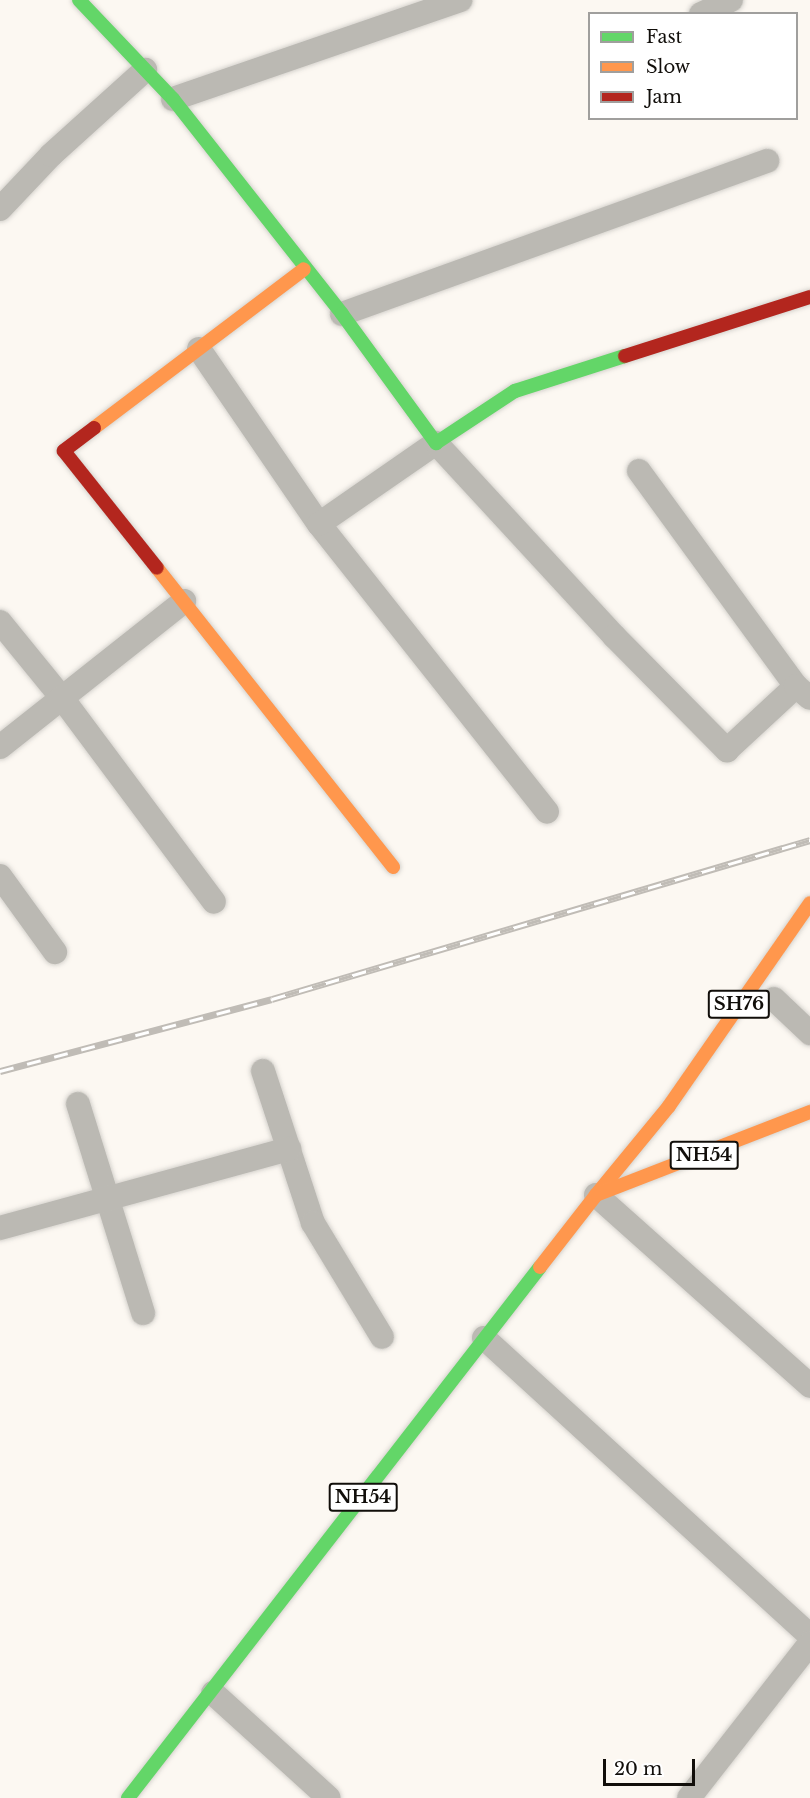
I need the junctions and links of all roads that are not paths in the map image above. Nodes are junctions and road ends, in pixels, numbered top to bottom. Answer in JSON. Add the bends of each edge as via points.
{"nodes":[{"id":1,"x":79,"y":0,"type":"edge"},
{"id":2,"x":460,"y":0,"type":"edge"},
{"id":3,"x":730,"y":0,"type":"edge"},
{"id":4,"x":705,"y":12,"type":"edge"},
{"id":5,"x":145,"y":70,"type":"junction"},
{"id":6,"x":173,"y":99,"type":"junction"},
{"id":7,"x":767,"y":161,"type":"dead end"},
{"id":8,"x":0,"y":208,"type":"edge"},
{"id":9,"x":304,"y":269,"type":"junction"},
{"id":10,"x":810,"y":297,"type":"edge"},
{"id":11,"x":342,"y":314,"type":"junction"},
{"id":12,"x":199,"y":349,"type":"junction"},
{"id":13,"x":436,"y":443,"type":"junction"},
{"id":14,"x":639,"y":471,"type":"dead end"},
{"id":15,"x":319,"y":524,"type":"junction"},
{"id":16,"x":184,"y":601,"type":"junction"},
{"id":17,"x":0,"y":622,"type":"edge"},
{"id":18,"x":803,"y":692,"type":"edge"},
{"id":19,"x":62,"y":698,"type":"junction"},
{"id":20,"x":0,"y":747,"type":"edge"},
{"id":21,"x":547,"y":812,"type":"dead end"},
{"id":22,"x":393,"y":867,"type":"dead end"},
{"id":23,"x":0,"y":876,"type":"edge"},
{"id":24,"x":214,"y":902,"type":"dead end"},
{"id":25,"x":810,"y":903,"type":"edge"},
{"id":26,"x":55,"y":952,"type":"dead end"},
{"id":27,"x":774,"y":999,"type":"dead end"},
{"id":28,"x":810,"y":1033,"type":"edge"},
{"id":29,"x":263,"y":1071,"type":"dead end"},
{"id":30,"x":78,"y":1104,"type":"dead end"},
{"id":31,"x":810,"y":1112,"type":"edge"},
{"id":32,"x":289,"y":1149,"type":"junction"},
{"id":33,"x":596,"y":1195,"type":"junction"},
{"id":34,"x":107,"y":1199,"type":"junction"},
{"id":35,"x":0,"y":1228,"type":"edge"},
{"id":36,"x":143,"y":1313,"type":"dead end"},
{"id":37,"x":382,"y":1337,"type":"dead end"},
{"id":38,"x":484,"y":1338,"type":"junction"},
{"id":39,"x":810,"y":1386,"type":"edge"},
{"id":40,"x":810,"y":1636,"type":"edge"},
{"id":41,"x":810,"y":1643,"type":"edge"},
{"id":42,"x":213,"y":1693,"type":"junction"},
{"id":43,"x":128,"y":1798,"type":"edge"},
{"id":44,"x":329,"y":1798,"type":"edge"},
{"id":45,"x":689,"y":1798,"type":"edge"}],
"edges":[{"from":1,"to":5,"type":"main road"},
{"from":2,"to":6,"type":"street"},
{"from":3,"to":4,"type":"street"},
{"from":5,"to":6,"type":"main road"},
{"from":5,"to":8,"type":"street","via":[[51,154]]},
{"from":6,"to":9,"type":"main road"},
{"from":7,"to":11,"type":"street"},
{"from":9,"to":11,"type":"main road"},
{"from":9,"to":12,"type":"main road"},
{"from":10,"to":13,"type":"main road","via":[[515,391]]},
{"from":11,"to":13,"type":"main road"},
{"from":12,"to":15,"type":"street"},
{"from":12,"to":16,"type":"main road","via":[[64,451]]},
{"from":13,"to":15,"type":"street"},
{"from":13,"to":18,"type":"street","via":[[614,636],[727,750]]},
{"from":14,"to":18,"type":"street"},
{"from":15,"to":21,"type":"street"},
{"from":16,"to":19,"type":"street"},
{"from":16,"to":22,"type":"main road"},
{"from":17,"to":19,"type":"street"},
{"from":19,"to":20,"type":"street"},
{"from":19,"to":24,"type":"street"},
{"from":23,"to":26,"type":"street"},
{"from":25,"to":33,"type":"main road","number":"SH76","via":[[669,1106]]},
{"from":27,"to":28,"type":"street"},
{"from":29,"to":32,"type":"street"},
{"from":30,"to":34,"type":"street"},
{"from":31,"to":33,"type":"main road","number":"NH54"},
{"from":32,"to":34,"type":"street"},
{"from":32,"to":37,"type":"street","via":[[314,1223]]},
{"from":33,"to":38,"type":"main road","number":"NH54"},
{"from":33,"to":39,"type":"street"},
{"from":34,"to":35,"type":"street"},
{"from":34,"to":36,"type":"street"},
{"from":38,"to":40,"type":"street"},
{"from":38,"to":42,"type":"main road","number":"NH54"},
{"from":41,"to":45,"type":"street"},
{"from":42,"to":43,"type":"main road","number":"NH54"},
{"from":42,"to":44,"type":"street"}]}
